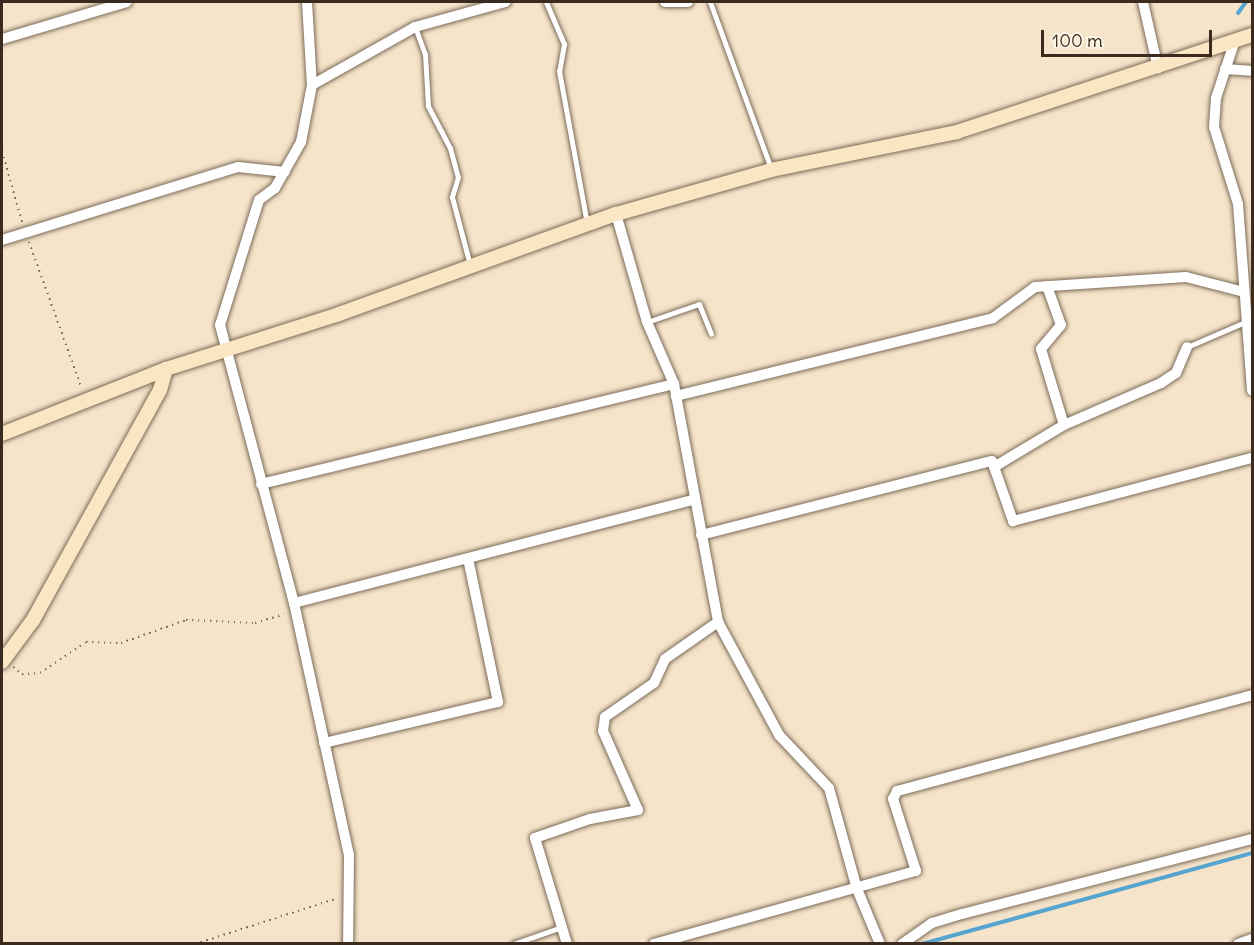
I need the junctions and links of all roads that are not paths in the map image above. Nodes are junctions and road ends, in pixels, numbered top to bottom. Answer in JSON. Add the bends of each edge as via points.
{"nodes":[{"id":1,"x":127,"y":2,"type":"edge"},
{"id":2,"x":307,"y":2,"type":"edge"},
{"id":3,"x":506,"y":2,"type":"edge"},
{"id":4,"x":546,"y":2,"type":"edge"},
{"id":5,"x":665,"y":2,"type":"edge"},
{"id":6,"x":688,"y":2,"type":"edge"},
{"id":7,"x":710,"y":2,"type":"edge"},
{"id":8,"x":1143,"y":2,"type":"edge"},
{"id":9,"x":416,"y":27,"type":"junction"},
{"id":10,"x":1252,"y":35,"type":"edge"},
{"id":11,"x":2,"y":39,"type":"edge"},
{"id":12,"x":1235,"y":40,"type":"junction"},
{"id":13,"x":1158,"y":68,"type":"junction"},
{"id":14,"x":1225,"y":69,"type":"junction"},
{"id":15,"x":1252,"y":71,"type":"edge"},
{"id":16,"x":312,"y":85,"type":"junction"},
{"id":17,"x":771,"y":170,"type":"junction"},
{"id":18,"x":285,"y":172,"type":"junction"},
{"id":19,"x":616,"y":214,"type":"junction"},
{"id":20,"x":587,"y":223,"type":"junction"},
{"id":21,"x":2,"y":240,"type":"edge"},
{"id":22,"x":470,"y":265,"type":"junction"},
{"id":23,"x":1047,"y":286,"type":"junction"},
{"id":24,"x":1244,"y":292,"type":"junction"},
{"id":25,"x":1247,"y":321,"type":"junction"},
{"id":26,"x":647,"y":322,"type":"junction"},
{"id":27,"x":711,"y":333,"type":"dead end"},
{"id":28,"x":1187,"y":347,"type":"joint"},
{"id":29,"x":227,"y":348,"type":"junction"},
{"id":30,"x":166,"y":369,"type":"junction"},
{"id":31,"x":674,"y":384,"type":"junction"},
{"id":32,"x":1252,"y":390,"type":"edge"},
{"id":33,"x":676,"y":396,"type":"junction"},
{"id":34,"x":1064,"y":425,"type":"junction"},
{"id":35,"x":2,"y":434,"type":"edge"},
{"id":36,"x":1252,"y":458,"type":"edge"},
{"id":37,"x":994,"y":466,"type":"junction"},
{"id":38,"x":261,"y":484,"type":"junction"},
{"id":39,"x":694,"y":499,"type":"junction"},
{"id":40,"x":701,"y":535,"type":"junction"},
{"id":41,"x":468,"y":559,"type":"junction"},
{"id":42,"x":294,"y":607,"type":"junction"},
{"id":43,"x":718,"y":622,"type":"junction"},
{"id":44,"x":2,"y":661,"type":"edge"},
{"id":45,"x":1252,"y":695,"type":"edge"},
{"id":46,"x":324,"y":743,"type":"junction"},
{"id":47,"x":1252,"y":840,"type":"edge"},
{"id":48,"x":857,"y":889,"type":"junction"},
{"id":49,"x":562,"y":927,"type":"junction"},
{"id":50,"x":1252,"y":939,"type":"edge"},
{"id":51,"x":348,"y":944,"type":"edge"},
{"id":52,"x":513,"y":944,"type":"edge"},
{"id":53,"x":567,"y":944,"type":"edge"},
{"id":54,"x":654,"y":944,"type":"edge"},
{"id":55,"x":880,"y":944,"type":"edge"},
{"id":56,"x":902,"y":944,"type":"edge"},
{"id":57,"x":1238,"y":944,"type":"edge"}],
"edges":[{"from":1,"to":11,"type":"street"},
{"from":2,"to":16,"type":"street"},
{"from":3,"to":9,"type":"street"},
{"from":4,"to":20,"type":"lane","via":[[564,44],[559,70]]},
{"from":5,"to":6,"type":"street"},
{"from":7,"to":17,"type":"lane"},
{"from":8,"to":13,"type":"street"},
{"from":9,"to":16,"type":"street"},
{"from":9,"to":22,"type":"lane","via":[[425,54],[428,106],[450,148],[458,177],[452,197]]},
{"from":10,"to":12,"type":"street"},
{"from":12,"to":13,"type":"street"},
{"from":12,"to":14,"type":"street"},
{"from":13,"to":17,"type":"street","via":[[957,132]]},
{"from":14,"to":15,"type":"street"},
{"from":14,"to":24,"type":"street","via":[[1214,127],[1238,204]]},
{"from":16,"to":18,"type":"street","via":[[301,142]]},
{"from":17,"to":19,"type":"street"},
{"from":18,"to":21,"type":"street","via":[[238,167]]},
{"from":18,"to":29,"type":"street","via":[[259,200],[249,223],[220,326]]},
{"from":19,"to":20,"type":"street"},
{"from":19,"to":26,"type":"street"},
{"from":20,"to":22,"type":"street"},
{"from":22,"to":29,"type":"street"},
{"from":23,"to":24,"type":"street","via":[[1186,277]]},
{"from":23,"to":33,"type":"street","via":[[1035,286],[993,318]]},
{"from":23,"to":34,"type":"street","via":[[1061,326],[1041,349]]},
{"from":24,"to":25,"type":"street"},
{"from":25,"to":28,"type":"lane","via":[[1222,328],[1204,344]]},
{"from":25,"to":32,"type":"street"},
{"from":26,"to":27,"type":"lane","via":[[699,304]]},
{"from":26,"to":31,"type":"street"},
{"from":28,"to":34,"type":"street","via":[[1176,373]]},
{"from":29,"to":30,"type":"street"},
{"from":29,"to":38,"type":"street"},
{"from":30,"to":35,"type":"street"},
{"from":30,"to":44,"type":"street","via":[[160,390],[33,620]]},
{"from":31,"to":33,"type":"street"},
{"from":31,"to":38,"type":"street"},
{"from":33,"to":39,"type":"street"},
{"from":34,"to":37,"type":"street"},
{"from":36,"to":37,"type":"street","via":[[1012,521]]},
{"from":37,"to":40,"type":"street","via":[[992,461]]},
{"from":38,"to":42,"type":"street"},
{"from":39,"to":40,"type":"street"},
{"from":39,"to":41,"type":"street"},
{"from":40,"to":43,"type":"street"},
{"from":41,"to":42,"type":"street"},
{"from":41,"to":46,"type":"street","via":[[498,702]]},
{"from":42,"to":46,"type":"street"},
{"from":43,"to":48,"type":"street","via":[[779,735],[829,788]]},
{"from":43,"to":49,"type":"street","via":[[665,659],[654,683],[605,717],[603,731],[638,810],[590,819],[535,838]]},
{"from":45,"to":48,"type":"street","via":[[897,791],[893,799],[916,871]]},
{"from":46,"to":51,"type":"street","via":[[349,855]]},
{"from":47,"to":56,"type":"street","via":[[962,914],[932,923]]},
{"from":48,"to":54,"type":"street"},
{"from":48,"to":55,"type":"street"},
{"from":49,"to":52,"type":"lane"},
{"from":49,"to":53,"type":"street"},
{"from":50,"to":57,"type":"street"}]}
